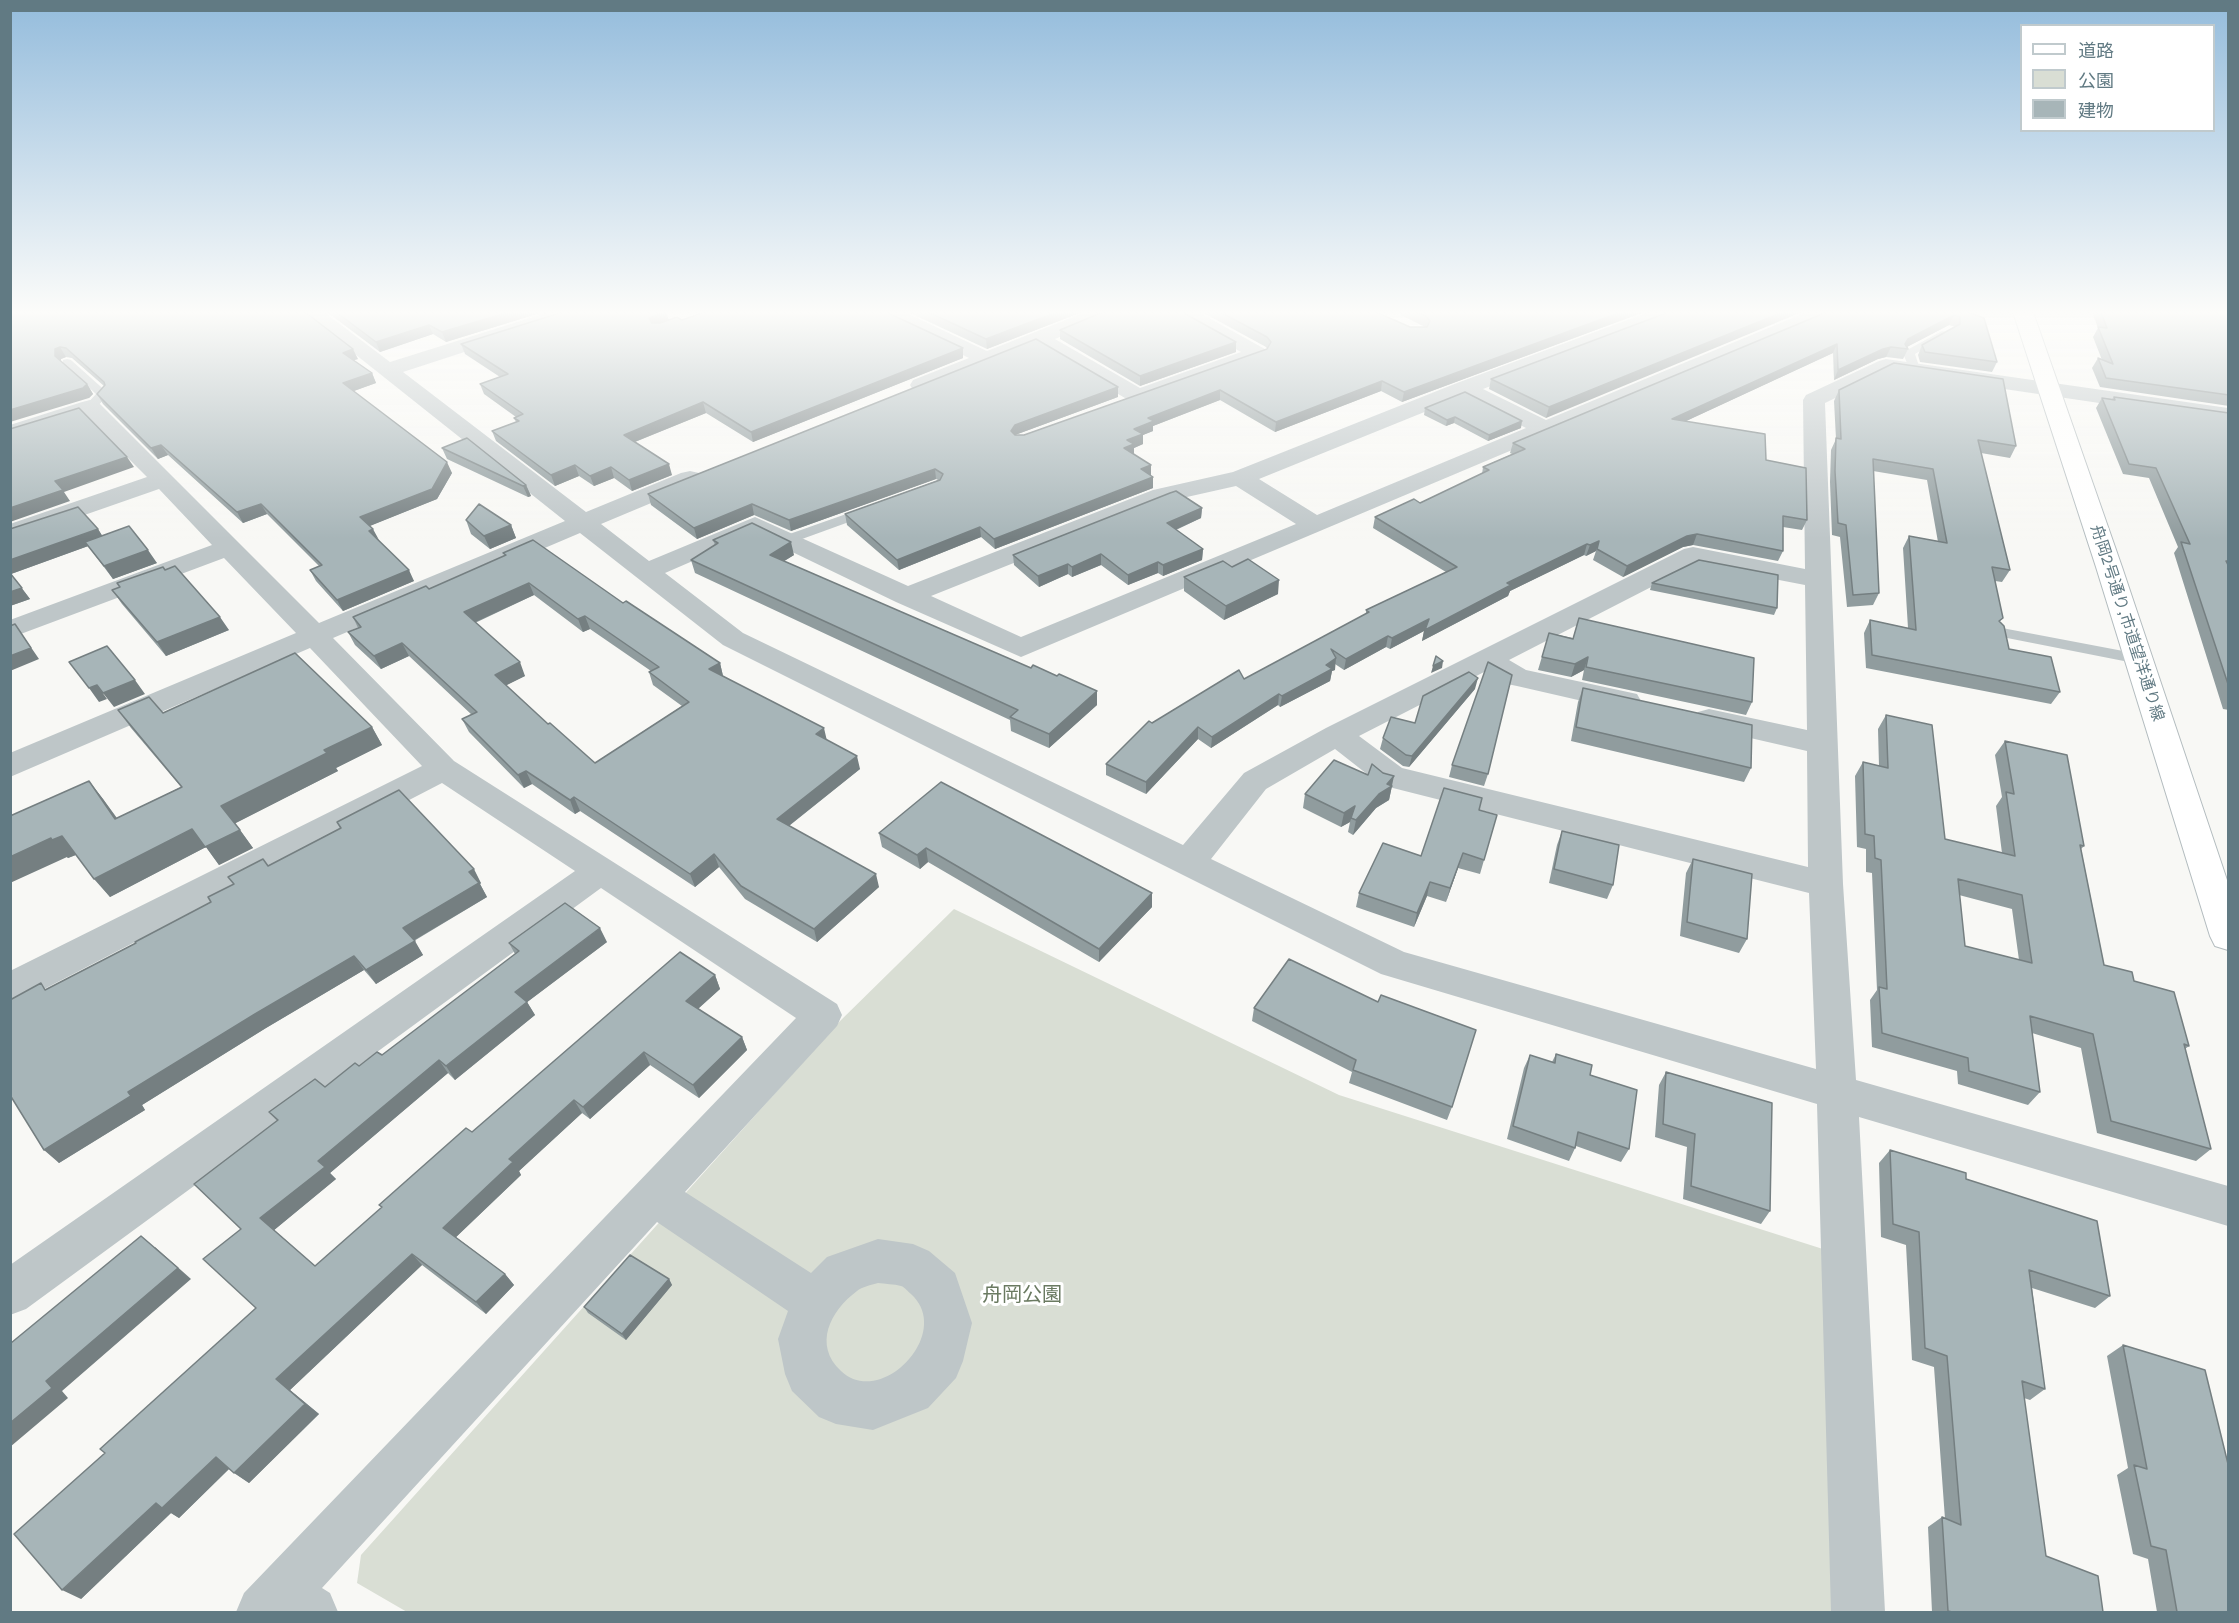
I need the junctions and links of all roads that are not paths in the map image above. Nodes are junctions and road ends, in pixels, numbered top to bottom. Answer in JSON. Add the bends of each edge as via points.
{"nodes":[{"id":1,"x":96,"y":388,"type":"edge"},
{"id":2,"x":411,"y":388,"type":"edge"},
{"id":3,"x":915,"y":388,"type":"edge"},
{"id":4,"x":1117,"y":388,"type":"edge"},
{"id":5,"x":1162,"y":388,"type":"edge"},
{"id":6,"x":1465,"y":388,"type":"joint"},
{"id":7,"x":1641,"y":388,"type":"edge"},
{"id":8,"x":1839,"y":388,"type":"edge"},
{"id":9,"x":2049,"y":388,"type":"joint"},
{"id":10,"x":899,"y":394,"type":"edge"},
{"id":11,"x":90,"y":408,"type":"junction"},
{"id":12,"x":2229,"y":415,"type":"edge"},
{"id":13,"x":1544,"y":428,"type":"junction"},
{"id":14,"x":10,"y":433,"type":"edge"},
{"id":15,"x":714,"y":468,"type":"edge"},
{"id":16,"x":1240,"y":478,"type":"junction"},
{"id":17,"x":163,"y":479,"type":"junction"},
{"id":18,"x":882,"y":505,"type":"edge"},
{"id":19,"x":584,"y":521,"type":"junction"},
{"id":20,"x":1314,"y":524,"type":"junction"},
{"id":21,"x":10,"y":533,"type":"edge"},
{"id":22,"x":786,"y":540,"type":"junction"},
{"id":23,"x":227,"y":548,"type":"junction"},
{"id":24,"x":646,"y":572,"type":"junction"},
{"id":25,"x":1817,"y":579,"type":"junction"},
{"id":26,"x":906,"y":596,"type":"junction"},
{"id":27,"x":10,"y":630,"type":"edge"},
{"id":28,"x":2002,"y":633,"type":"edge"},
{"id":29,"x":315,"y":635,"type":"junction"},
{"id":30,"x":2139,"y":659,"type":"junction"},
{"id":31,"x":1488,"y":660,"type":"junction"},
{"id":32,"x":1337,"y":735,"type":"junction"},
{"id":33,"x":1822,"y":744,"type":"junction"},
{"id":34,"x":10,"y":766,"type":"edge"},
{"id":35,"x":443,"y":769,"type":"junction"},
{"id":36,"x":1187,"y":864,"type":"junction"},
{"id":37,"x":600,"y":871,"type":"junction"},
{"id":38,"x":1826,"y":884,"type":"junction"},
{"id":39,"x":2229,"y":936,"type":"edge"},
{"id":40,"x":10,"y":989,"type":"edge"},
{"id":41,"x":1837,"y":1093,"type":"junction"},
{"id":42,"x":652,"y":1195,"type":"junction"},
{"id":43,"x":2229,"y":1206,"type":"edge"},
{"id":44,"x":10,"y":1293,"type":"edge"},
{"id":45,"x":814,"y":1302,"type":"dead end"},
{"id":46,"x":285,"y":1606,"type":"edge"},
{"id":47,"x":1858,"y":1612,"type":"edge"}],
"edges":[{"from":1,"to":11,"type":"lane","via":[[103,394]]},
{"from":2,"to":19,"type":"street"},
{"from":3,"to":10,"type":"street"},
{"from":4,"to":5,"type":"street","via":[[1133,398]]},
{"from":6,"to":13,"type":"street"},
{"from":6,"to":16,"type":"street"},
{"from":7,"to":13,"type":"street"},
{"from":8,"to":25,"type":"street","via":[[1814,400]]},
{"from":9,"to":12,"type":"street"},
{"from":9,"to":30,"type":"street","name":"舟岡2号通り,市道望洋通り線"},
{"from":11,"to":14,"type":"street"},
{"from":11,"to":17,"type":"street"},
{"from":13,"to":20,"type":"street"},
{"from":15,"to":19,"type":"street"},
{"from":16,"to":20,"type":"street"},
{"from":16,"to":26,"type":"street","via":[[1162,495]]},
{"from":17,"to":21,"type":"street"},
{"from":17,"to":23,"type":"street"},
{"from":18,"to":22,"type":"lane"},
{"from":19,"to":24,"type":"street"},
{"from":19,"to":29,"type":"street"},
{"from":20,"to":26,"type":"street","via":[[1021,648]]},
{"from":22,"to":24,"type":"street","via":[[755,525]]},
{"from":22,"to":26,"type":"street"},
{"from":23,"to":27,"type":"street"},
{"from":23,"to":29,"type":"street"},
{"from":24,"to":36,"type":"street","via":[[733,639]]},
{"from":25,"to":31,"type":"street","via":[[1693,555]]},
{"from":25,"to":33,"type":"street"},
{"from":28,"to":30,"type":"lane"},
{"from":29,"to":34,"type":"street"},
{"from":29,"to":35,"type":"street"},
{"from":30,"to":39,"type":"street","name":"舟岡2号通り,市道望洋通り線"},
{"from":31,"to":32,"type":"street"},
{"from":31,"to":33,"type":"street","via":[[1517,677]]},
{"from":32,"to":36,"type":"street","via":[[1255,781]]},
{"from":32,"to":38,"type":"street","via":[[1392,777]]},
{"from":33,"to":38,"type":"street"},
{"from":35,"to":37,"type":"street"},
{"from":35,"to":40,"type":"street"},
{"from":36,"to":41,"type":"street","via":[[1394,964]]},
{"from":37,"to":42,"type":"street","via":[[823,1015]]},
{"from":37,"to":44,"type":"street"},
{"from":38,"to":41,"type":"street"},
{"from":41,"to":43,"type":"street"},
{"from":41,"to":47,"type":"street"},
{"from":42,"to":45,"type":"street"},
{"from":42,"to":46,"type":"street"}]}
